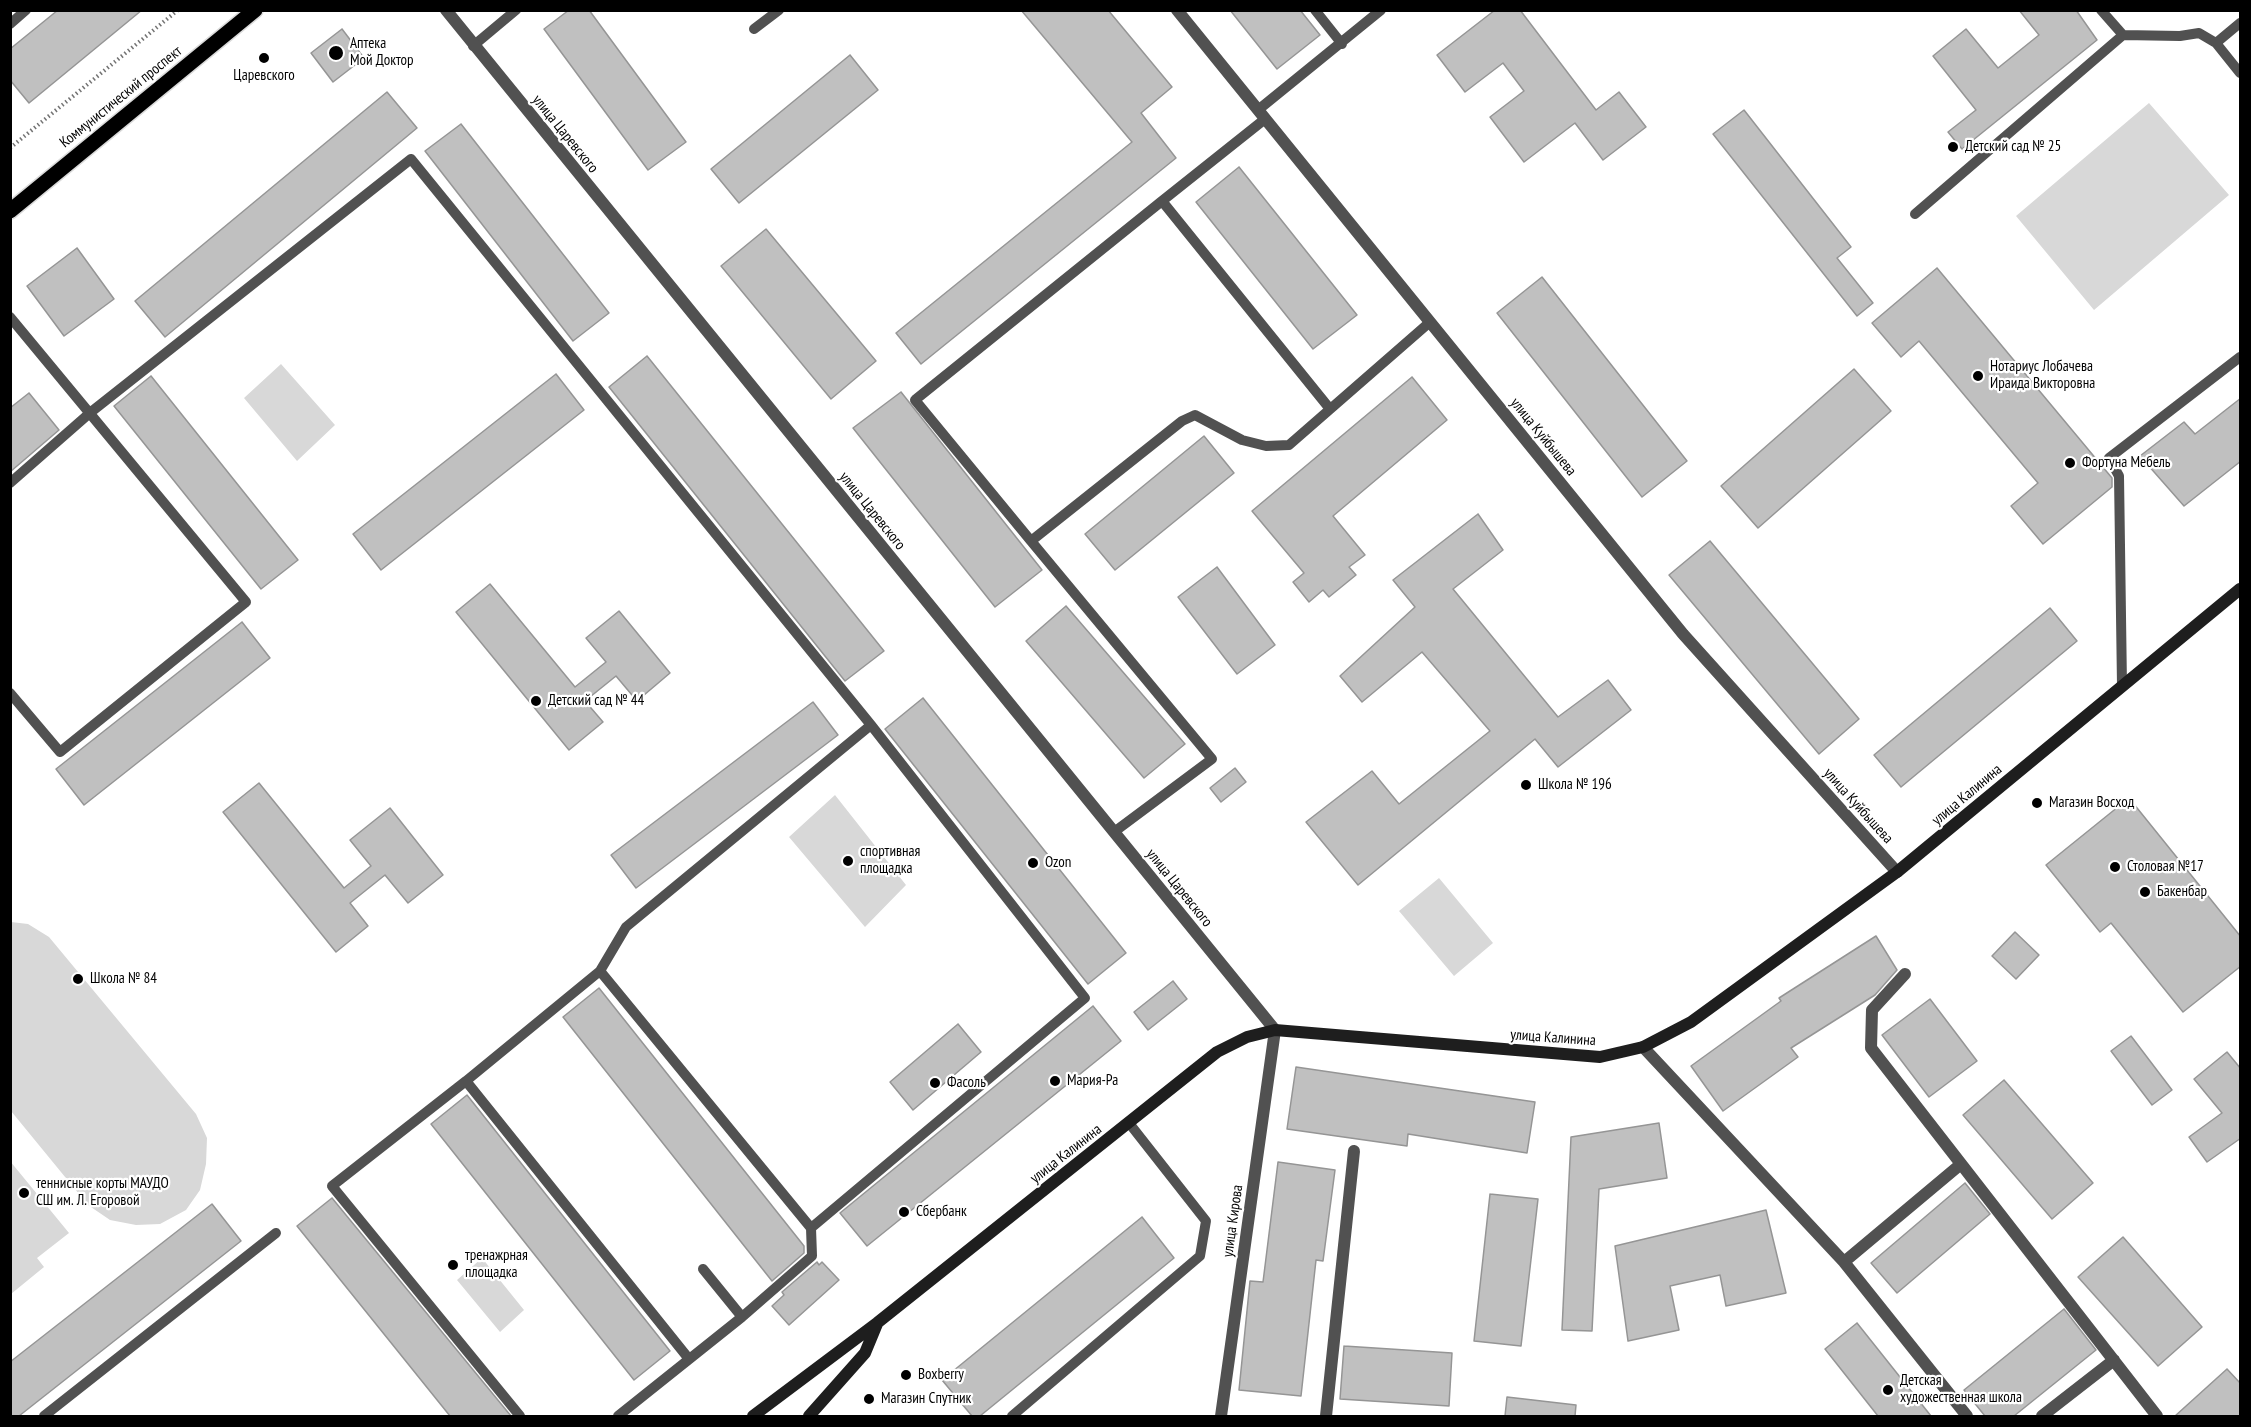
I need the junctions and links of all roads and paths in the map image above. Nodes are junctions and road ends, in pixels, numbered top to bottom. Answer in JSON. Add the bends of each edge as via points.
{"nodes":[{"id":1,"x":26,"y":10,"type":"edge"},
{"id":2,"x":178,"y":10,"type":"edge"},
{"id":3,"x":255,"y":10,"type":"edge"},
{"id":4,"x":446,"y":10,"type":"edge"},
{"id":5,"x":516,"y":10,"type":"edge"},
{"id":6,"x":779,"y":10,"type":"edge"},
{"id":7,"x":1177,"y":10,"type":"edge"},
{"id":8,"x":1315,"y":10,"type":"edge"},
{"id":9,"x":1381,"y":10,"type":"edge"},
{"id":10,"x":2101,"y":10,"type":"edge"},
{"id":11,"x":2241,"y":23,"type":"edge"},
{"id":12,"x":10,"y":24,"type":"edge"},
{"id":13,"x":754,"y":29,"type":"dead end"},
{"id":14,"x":2123,"y":35,"type":"junction"},
{"id":15,"x":2216,"y":43,"type":"junction"},
{"id":16,"x":1342,"y":44,"type":"junction"},
{"id":17,"x":473,"y":46,"type":"junction"},
{"id":18,"x":2241,"y":73,"type":"edge"},
{"id":19,"x":1261,"y":114,"type":"junction"},
{"id":20,"x":10,"y":148,"type":"edge"},
{"id":21,"x":1162,"y":201,"type":"junction"},
{"id":22,"x":10,"y":211,"type":"edge"},
{"id":23,"x":1915,"y":214,"type":"dead end"},
{"id":24,"x":10,"y":317,"type":"edge"},
{"id":25,"x":1430,"y":321,"type":"junction"},
{"id":26,"x":2241,"y":357,"type":"edge"},
{"id":27,"x":1330,"y":409,"type":"junction"},
{"id":28,"x":91,"y":412,"type":"junction"},
{"id":29,"x":10,"y":483,"type":"edge"},
{"id":30,"x":1031,"y":542,"type":"junction"},
{"id":31,"x":2241,"y":589,"type":"edge"},
{"id":32,"x":2122,"y":686,"type":"junction"},
{"id":33,"x":10,"y":693,"type":"edge"},
{"id":34,"x":871,"y":725,"type":"junction"},
{"id":35,"x":1114,"y":832,"type":"junction"},
{"id":36,"x":1897,"y":872,"type":"junction"},
{"id":37,"x":600,"y":971,"type":"junction"},
{"id":38,"x":1905,"y":974,"type":"dead end"},
{"id":39,"x":1275,"y":1030,"type":"junction"},
{"id":40,"x":1643,"y":1047,"type":"junction"},
{"id":41,"x":466,"y":1081,"type":"junction"},
{"id":42,"x":1129,"y":1123,"type":"junction"},
{"id":43,"x":1354,"y":1151,"type":"dead end"},
{"id":44,"x":1961,"y":1164,"type":"junction"},
{"id":45,"x":812,"y":1228,"type":"junction"},
{"id":46,"x":276,"y":1233,"type":"dead end"},
{"id":47,"x":1844,"y":1262,"type":"junction"},
{"id":48,"x":703,"y":1269,"type":"dead end"},
{"id":49,"x":742,"y":1317,"type":"junction"},
{"id":50,"x":877,"y":1323,"type":"junction"},
{"id":51,"x":689,"y":1359,"type":"junction"},
{"id":52,"x":2114,"y":1360,"type":"junction"},
{"id":53,"x":622,"y":1415,"type":"edge"},
{"id":54,"x":44,"y":1416,"type":"edge"},
{"id":55,"x":520,"y":1416,"type":"edge"},
{"id":56,"x":753,"y":1416,"type":"edge"},
{"id":57,"x":808,"y":1416,"type":"edge"},
{"id":58,"x":1012,"y":1416,"type":"edge"},
{"id":59,"x":1221,"y":1416,"type":"edge"},
{"id":60,"x":1326,"y":1416,"type":"edge"},
{"id":61,"x":1967,"y":1416,"type":"edge"},
{"id":62,"x":2042,"y":1416,"type":"edge"},
{"id":63,"x":2157,"y":1416,"type":"edge"}],
"edges":[{"from":1,"to":12,"type":"lane"},
{"from":2,"to":20,"type":"path"},
{"from":3,"to":22,"type":"main road","name":"Коммунистический проспект"},
{"from":4,"to":17,"type":"street","name":"улица Царевского"},
{"from":5,"to":17,"type":"lane"},
{"from":6,"to":13,"type":"lane"},
{"from":7,"to":19,"type":"street","name":"улица Куйбышева"},
{"from":8,"to":16,"type":"lane"},
{"from":9,"to":16,"type":"lane"},
{"from":10,"to":14,"type":"lane"},
{"from":11,"to":15,"type":"lane"},
{"from":14,"to":15,"type":"lane","via":[[2199,33]]},
{"from":14,"to":23,"type":"lane"},
{"from":15,"to":18,"type":"lane"},
{"from":16,"to":19,"type":"lane"},
{"from":17,"to":35,"type":"street","name":"улица Царевского"},
{"from":19,"to":21,"type":"lane"},
{"from":19,"to":25,"type":"street","name":"улица Куйбышева"},
{"from":21,"to":27,"type":"lane"},
{"from":21,"to":30,"type":"lane","via":[[915,400]]},
{"from":24,"to":28,"type":"lane"},
{"from":25,"to":27,"type":"lane"},
{"from":25,"to":36,"type":"street","name":"улица Куйбышева","via":[[1683,634]]},
{"from":26,"to":32,"type":"lane","via":[[2109,458],[2119,476]]},
{"from":27,"to":30,"type":"lane","via":[[1289,445],[1266,446],[1242,440],[1195,415],[1182,421]]},
{"from":28,"to":29,"type":"lane"},
{"from":28,"to":33,"type":"lane","via":[[246,602],[60,752]]},
{"from":28,"to":34,"type":"lane","via":[[411,159]]},
{"from":30,"to":35,"type":"lane","via":[[1212,759]]},
{"from":31,"to":32,"type":"main road","name":"улица Калинина"},
{"from":32,"to":36,"type":"main road","name":"улица Калинина"},
{"from":34,"to":37,"type":"lane","via":[[626,927]]},
{"from":34,"to":45,"type":"lane","via":[[1085,998]]},
{"from":35,"to":39,"type":"street","name":"улица Царевского"},
{"from":36,"to":40,"type":"main road","name":"улица Калинина","via":[[1691,1022]]},
{"from":37,"to":41,"type":"lane"},
{"from":37,"to":45,"type":"lane"},
{"from":38,"to":44,"type":"street","via":[[1872,1010],[1870,1048]]},
{"from":39,"to":40,"type":"main road","name":"улица Калинина","via":[[1600,1057]]},
{"from":39,"to":42,"type":"main road","name":"улица Калинина","via":[[1247,1037],[1217,1052]]},
{"from":39,"to":59,"type":"street","name":"улица Кирова"},
{"from":40,"to":47,"type":"street"},
{"from":41,"to":51,"type":"lane"},
{"from":41,"to":55,"type":"lane","via":[[332,1186]]},
{"from":42,"to":50,"type":"main road","name":"улица Калинина"},
{"from":42,"to":58,"type":"lane","via":[[1206,1221],[1200,1256]]},
{"from":43,"to":60,"type":"street"},
{"from":44,"to":47,"type":"street"},
{"from":44,"to":52,"type":"street"},
{"from":45,"to":49,"type":"lane","via":[[812,1256]]},
{"from":46,"to":54,"type":"lane"},
{"from":47,"to":61,"type":"street"},
{"from":48,"to":49,"type":"lane"},
{"from":49,"to":51,"type":"lane"},
{"from":50,"to":56,"type":"main road","name":"улица Калинина"},
{"from":50,"to":57,"type":"main road","name":"улица Калинина","via":[[865,1353]]},
{"from":51,"to":53,"type":"lane"},
{"from":52,"to":62,"type":"street"},
{"from":52,"to":63,"type":"street"}]}
